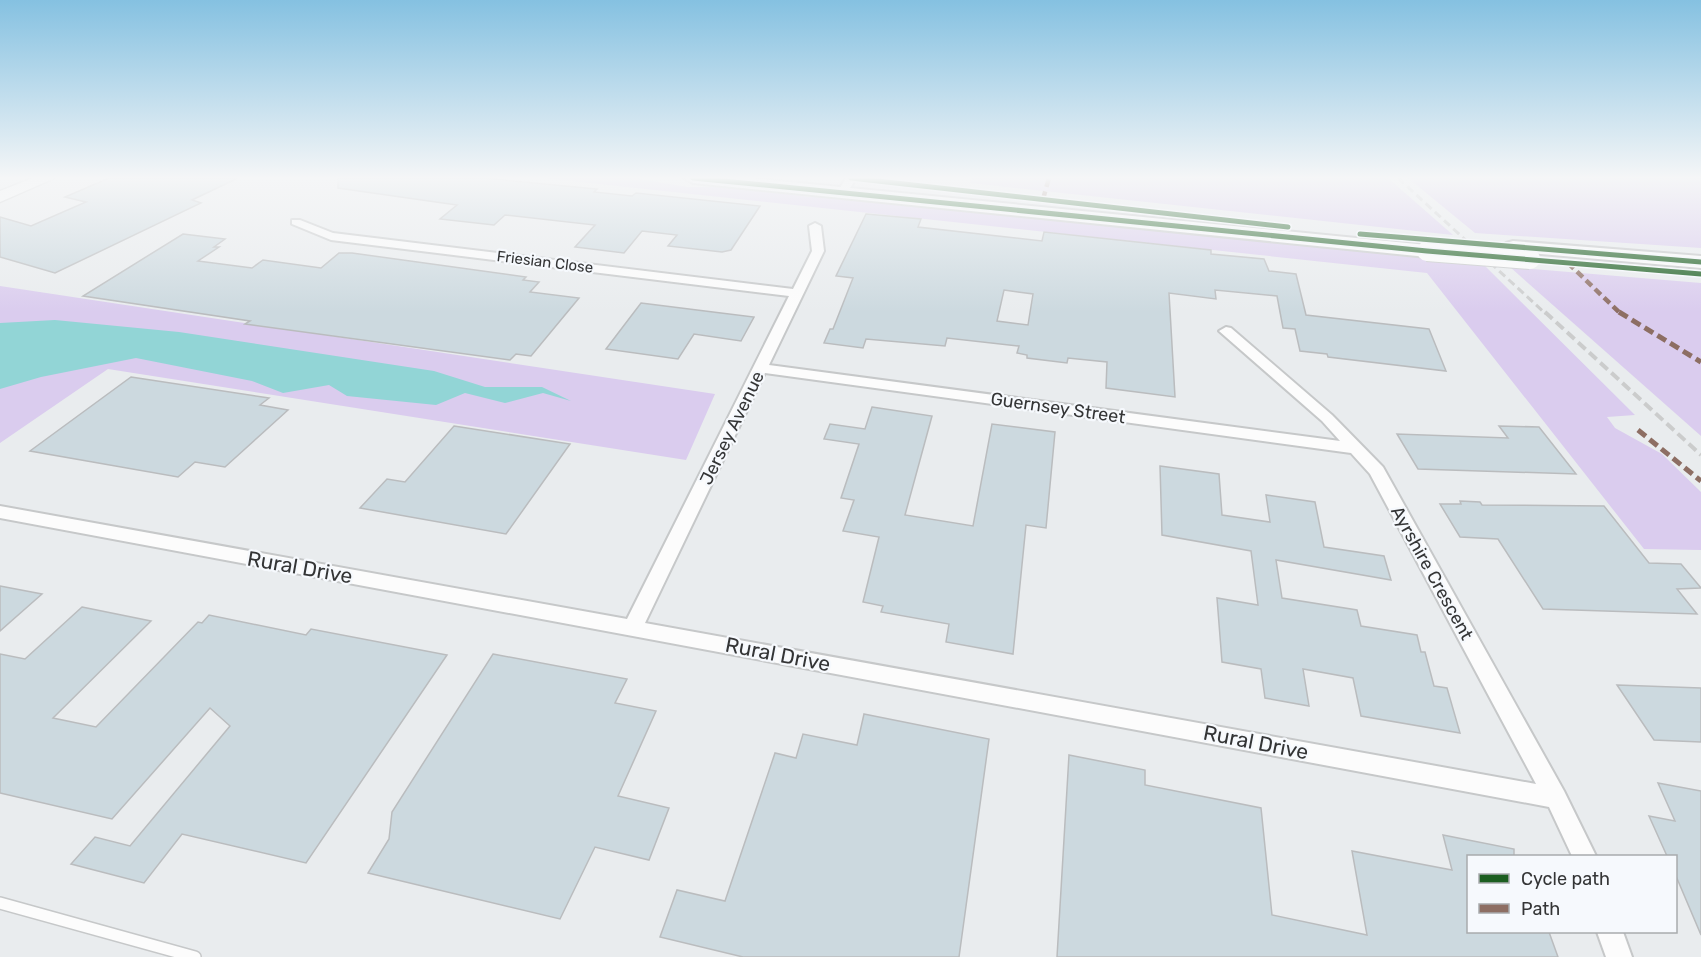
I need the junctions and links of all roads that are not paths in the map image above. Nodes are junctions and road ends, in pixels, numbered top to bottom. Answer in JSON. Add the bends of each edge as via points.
{"nodes":[{"id":1,"x":298,"y":223,"type":"edge"},
{"id":2,"x":1220,"y":223,"type":"edge"},
{"id":3,"x":815,"y":226,"type":"dead end"},
{"id":4,"x":1521,"y":253,"type":"junction"},
{"id":5,"x":1701,"y":261,"type":"edge"},
{"id":6,"x":1701,"y":274,"type":"edge"},
{"id":7,"x":796,"y":293,"type":"junction"},
{"id":8,"x":1226,"y":331,"type":"dead end"},
{"id":9,"x":762,"y":368,"type":"junction"},
{"id":10,"x":1355,"y":448,"type":"junction"},
{"id":11,"x":0,"y":512,"type":"edge"},
{"id":12,"x":633,"y":627,"type":"junction"},
{"id":13,"x":1556,"y":798,"type":"junction"},
{"id":14,"x":1584,"y":855,"type":"edge"},
{"id":15,"x":0,"y":903,"type":"edge"},
{"id":16,"x":1610,"y":933,"type":"edge"},
{"id":17,"x":195,"y":957,"type":"edge"},
{"id":18,"x":1619,"y":957,"type":"edge"}],
"edges":[{"from":1,"to":7,"type":"street","name":"Friesian Close","via":[[331,236]]},
{"from":2,"to":4,"type":"highway","bridge":true},
{"from":3,"to":7,"type":"street","name":"Jersey Avenue","via":[[818,251]]},
{"from":4,"to":5,"type":"highway"},
{"from":4,"to":6,"type":"highway"},
{"from":7,"to":9,"type":"street","name":"Jersey Avenue"},
{"from":8,"to":10,"type":"street","name":"Ayrshire Crescent","via":[[1327,418]]},
{"from":9,"to":10,"type":"street","name":"Guernsey Street"},
{"from":9,"to":12,"type":"street","name":"Jersey Avenue"},
{"from":10,"to":13,"type":"street","name":"Ayrshire Crescent","via":[[1377,471]]},
{"from":11,"to":12,"type":"street","name":"Rural Drive"},
{"from":12,"to":13,"type":"street","name":"Rural Drive"},
{"from":13,"to":14,"type":"street","name":"Ayrshire Crescent"},
{"from":15,"to":17,"type":"lane"},
{"from":16,"to":18,"type":"street"}]}
